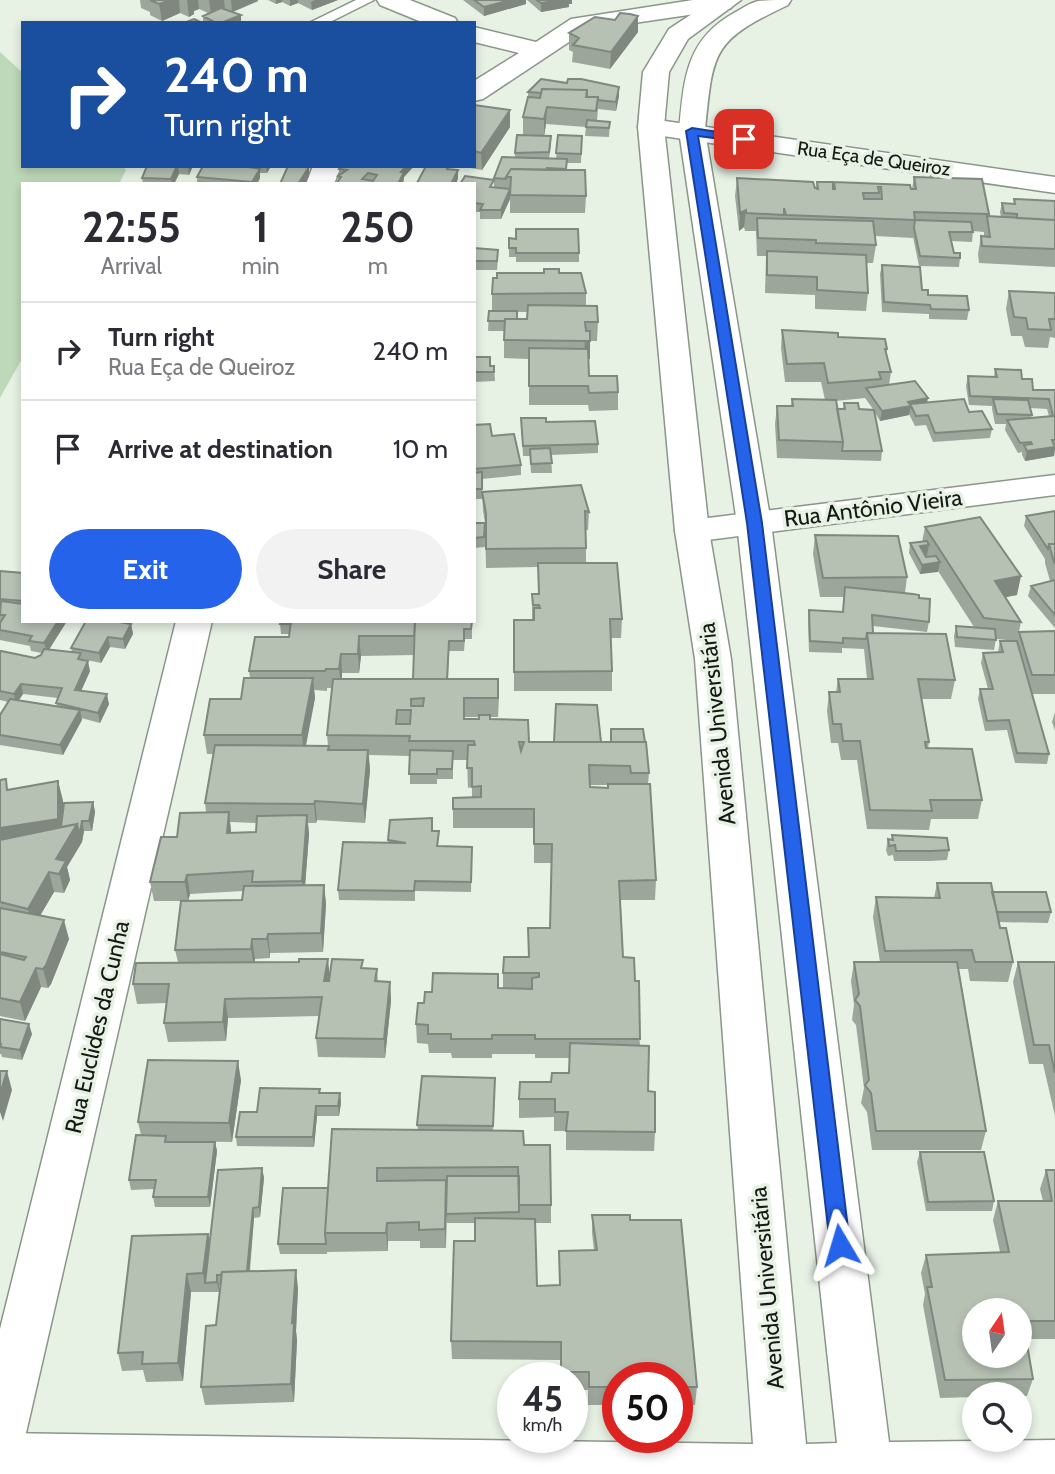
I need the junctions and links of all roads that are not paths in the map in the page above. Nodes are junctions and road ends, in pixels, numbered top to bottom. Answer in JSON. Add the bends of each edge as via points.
{"nodes":[{"id":1,"x":367,"y":0,"type":"edge"},
{"id":2,"x":389,"y":0,"type":"edge"},
{"id":3,"x":779,"y":0,"type":"edge"},
{"id":4,"x":730,"y":7,"type":"edge"},
{"id":5,"x":320,"y":21,"type":"edge"},
{"id":6,"x":441,"y":21,"type":"edge"},
{"id":7,"x":476,"y":34,"type":"edge"},
{"id":8,"x":539,"y":50,"type":"junction"},
{"id":9,"x":476,"y":92,"type":"edge"},
{"id":10,"x":651,"y":127,"type":"junction"},
{"id":11,"x":692,"y":131,"type":"junction"},
{"id":12,"x":1055,"y":185,"type":"edge"},
{"id":13,"x":1055,"y":485,"type":"edge"},
{"id":14,"x":754,"y":523,"type":"junction"},
{"id":15,"x":692,"y":531,"type":"junction"},
{"id":16,"x":194,"y":623,"type":"edge"},
{"id":17,"x":0,"y":1433,"type":"edge"},
{"id":18,"x":0,"y":1458,"type":"edge"},
{"id":19,"x":1055,"y":1465,"type":"edge"},
{"id":20,"x":782,"y":1471,"type":"edge"},
{"id":21,"x":867,"y":1471,"type":"edge"}],
"edges":[{"from":1,"to":5,"type":"lane"},
{"from":2,"to":6,"type":"main road"},
{"from":3,"to":4,"type":"main road"},
{"from":4,"to":8,"type":"main road","via":[[580,24]]},
{"from":4,"to":10,"type":"main road","name":"Avenida Universitária","via":[[678,34],[656,72]]},
{"from":4,"to":11,"type":"main road","via":[[698,69]]},
{"from":7,"to":8,"type":"main road"},
{"from":8,"to":9,"type":"main road"},
{"from":10,"to":11,"type":"main road","name":"Rua Eça de Queiroz"},
{"from":10,"to":15,"type":"main road","name":"Avenida Universitária"},
{"from":11,"to":12,"type":"main road","name":"Rua Eça de Queiroz"},
{"from":11,"to":14,"type":"main road"},
{"from":13,"to":14,"type":"main road","name":"Rua Antônio Vieira"},
{"from":14,"to":15,"type":"main road","name":"Rua Antônio Vieira"},
{"from":14,"to":21,"type":"main road"},
{"from":15,"to":20,"type":"main road","name":"Avenida Universitária","via":[[713,659]]},
{"from":16,"to":17,"type":"main road","name":"Rua Euclides da Cunha"},
{"from":18,"to":20,"type":"main road"},
{"from":19,"to":21,"type":"main road"},
{"from":20,"to":21,"type":"main road"}]}
